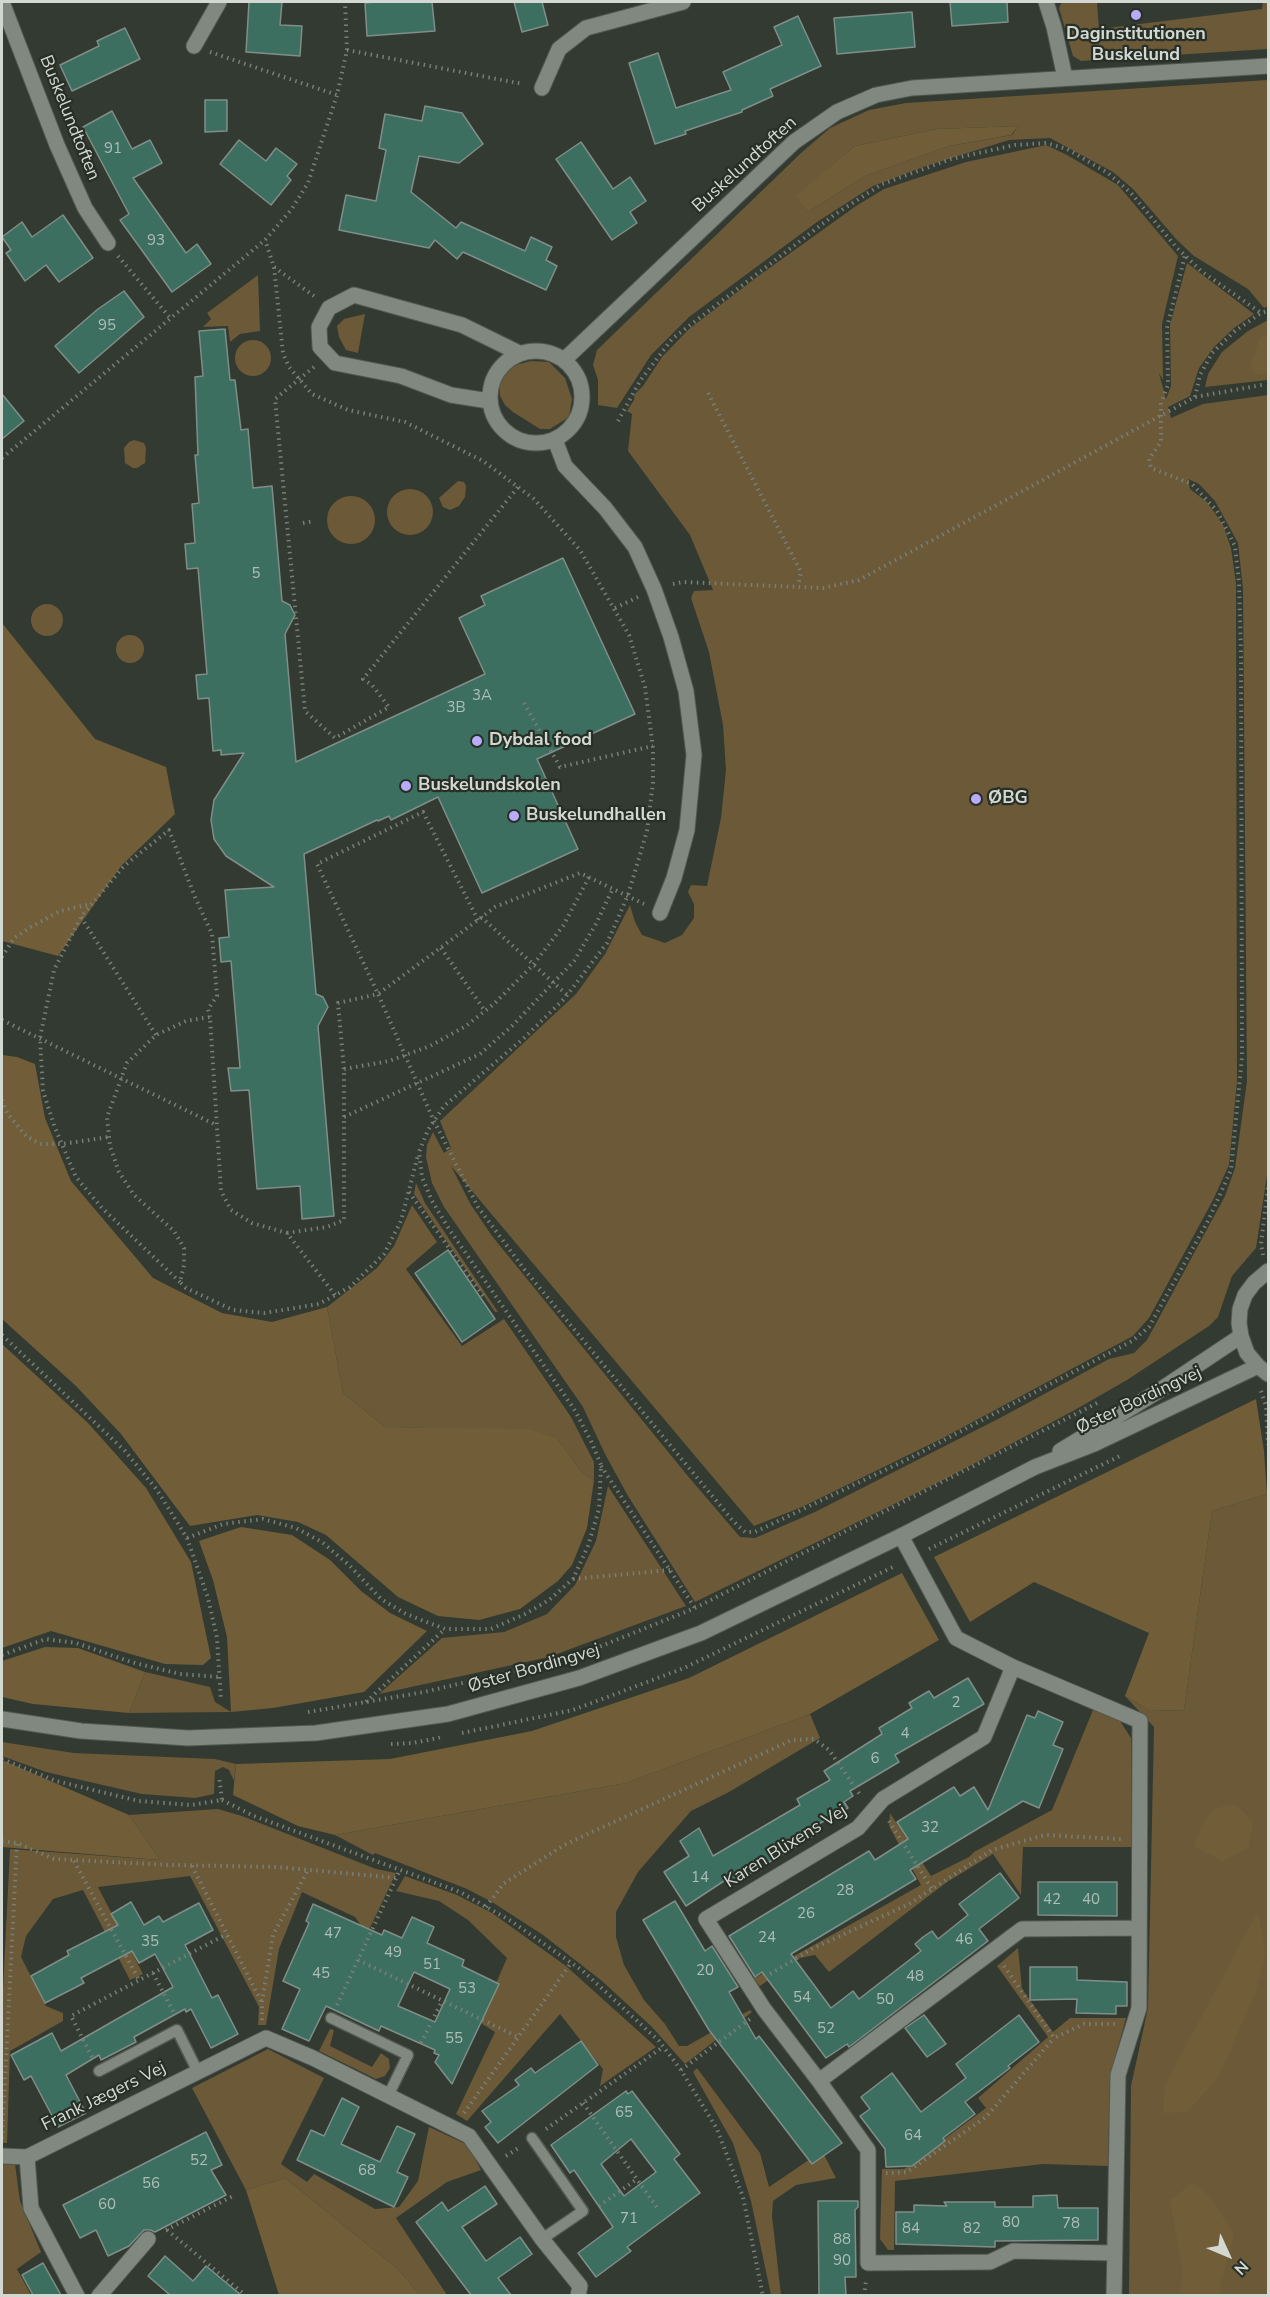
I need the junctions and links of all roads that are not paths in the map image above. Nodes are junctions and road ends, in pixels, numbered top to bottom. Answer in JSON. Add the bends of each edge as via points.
{"nodes":[{"id":1,"x":2,"y":2,"type":"edge"},
{"id":2,"x":219,"y":2,"type":"edge"},
{"id":3,"x":683,"y":2,"type":"edge"},
{"id":4,"x":1046,"y":2,"type":"edge"},
{"id":5,"x":194,"y":46,"type":"road end"},
{"id":6,"x":1269,"y":66,"type":"edge"},
{"id":7,"x":1065,"y":78,"type":"junction"},
{"id":8,"x":542,"y":88,"type":"road end"},
{"id":9,"x":108,"y":243,"type":"road end"},
{"id":10,"x":519,"y":353,"type":"junction"},
{"id":11,"x":564,"y":360,"type":"junction"},
{"id":12,"x":489,"y":401,"type":"junction"},
{"id":13,"x":555,"y":440,"type":"junction"},
{"id":14,"x":660,"y":913,"type":"dead end"},
{"id":15,"x":1267,"y":1272,"type":"edge"},
{"id":16,"x":1241,"y":1336,"type":"junction"},
{"id":17,"x":1262,"y":1376,"type":"edge"},
{"id":18,"x":1035,"y":1467,"type":"junction"},
{"id":19,"x":901,"y":1536,"type":"junction"},
{"id":20,"x":1013,"y":1667,"type":"junction"},
{"id":21,"x":2,"y":1719,"type":"edge"},
{"id":22,"x":1138,"y":1928,"type":"junction"},
{"id":23,"x":331,"y":2018,"type":"road end"},
{"id":24,"x":99,"y":2071,"type":"road end"},
{"id":25,"x":198,"y":2072,"type":"junction"},
{"id":26,"x":819,"y":2081,"type":"junction"},
{"id":27,"x":388,"y":2096,"type":"junction"},
{"id":28,"x":532,"y":2138,"type":"road end"},
{"id":29,"x":2,"y":2156,"type":"edge"},
{"id":30,"x":27,"y":2157,"type":"junction"},
{"id":31,"x":148,"y":2239,"type":"road end"},
{"id":32,"x":542,"y":2239,"type":"junction"},
{"id":33,"x":1114,"y":2253,"type":"junction"},
{"id":34,"x":77,"y":2295,"type":"edge"},
{"id":35,"x":99,"y":2295,"type":"edge"},
{"id":36,"x":578,"y":2295,"type":"edge"},
{"id":37,"x":1114,"y":2295,"type":"edge"}],
"edges":[{"from":1,"to":9,"type":"street","name":"Buskelundtoften","via":[[57,145],[85,208]]},
{"from":2,"to":5,"type":"street"},
{"from":3,"to":8,"type":"street","via":[[586,28],[559,49]]},
{"from":4,"to":7,"type":"street"},
{"from":6,"to":7,"type":"street","name":"Buskelundtoften"},
{"from":7,"to":11,"type":"street","name":"Buskelundtoften","via":[[912,88],[876,95],[837,112],[794,142]]},
{"from":10,"to":11,"type":"street","via":[[550,352]]},
{"from":10,"to":12,"type":"street","via":[[496,372]]},
{"from":10,"to":12,"type":"street","via":[[462,325],[354,295],[329,308],[318,327],[320,347],[335,363],[401,376],[451,395]]},
{"from":11,"to":13,"type":"street","via":[[575,371],[582,402],[578,417]]},
{"from":12,"to":13,"type":"street","via":[[504,432],[520,441],[538,444]]},
{"from":13,"to":14,"type":"street","via":[[565,466],[605,508],[635,548],[654,589],[686,690],[694,755],[687,830]]},
{"from":15,"to":16,"type":"street","via":[[1245,1295],[1240,1309]]},
{"from":16,"to":17,"type":"street"},
{"from":16,"to":18,"type":"street","name":"Øster Bordingvej"},
{"from":17,"to":18,"type":"street","name":"Øster Bordingvej"},
{"from":18,"to":19,"type":"street","name":"Øster Bordingvej"},
{"from":19,"to":20,"type":"street","via":[[956,1638]]},
{"from":19,"to":21,"type":"street","name":"Øster Bordingvej","via":[[701,1633],[579,1678],[448,1714],[316,1733],[188,1738],[81,1731]]},
{"from":20,"to":22,"type":"street","via":[[1140,1721]]},
{"from":20,"to":26,"type":"street","name":"Karen Blixens Vej","via":[[984,1737],[875,1808],[858,1828],[706,1919],[764,2009]]},
{"from":22,"to":26,"type":"street","via":[[1022,1929]]},
{"from":22,"to":33,"type":"street","via":[[1139,2008],[1118,2075]]},
{"from":23,"to":27,"type":"lane","via":[[408,2055]]},
{"from":24,"to":25,"type":"lane","name":"Frank Jægers Vej","via":[[177,2030]]},
{"from":25,"to":27,"type":"street","name":"Frank Jægers Vej","via":[[266,2038]]},
{"from":25,"to":30,"type":"street","name":"Frank Jægers Vej"},
{"from":26,"to":33,"type":"street","name":"Karen Blixens Vej","via":[[868,2150],[868,2264],[990,2262],[1013,2251]]},
{"from":27,"to":32,"type":"street","via":[[469,2136]]},
{"from":28,"to":32,"type":"lane","via":[[583,2211]]},
{"from":29,"to":30,"type":"street","name":"Frank Jægers Vej"},
{"from":30,"to":34,"type":"street","via":[[31,2208]]},
{"from":31,"to":35,"type":"street"},
{"from":32,"to":36,"type":"street","via":[[580,2286]]},
{"from":33,"to":37,"type":"street"}]}
